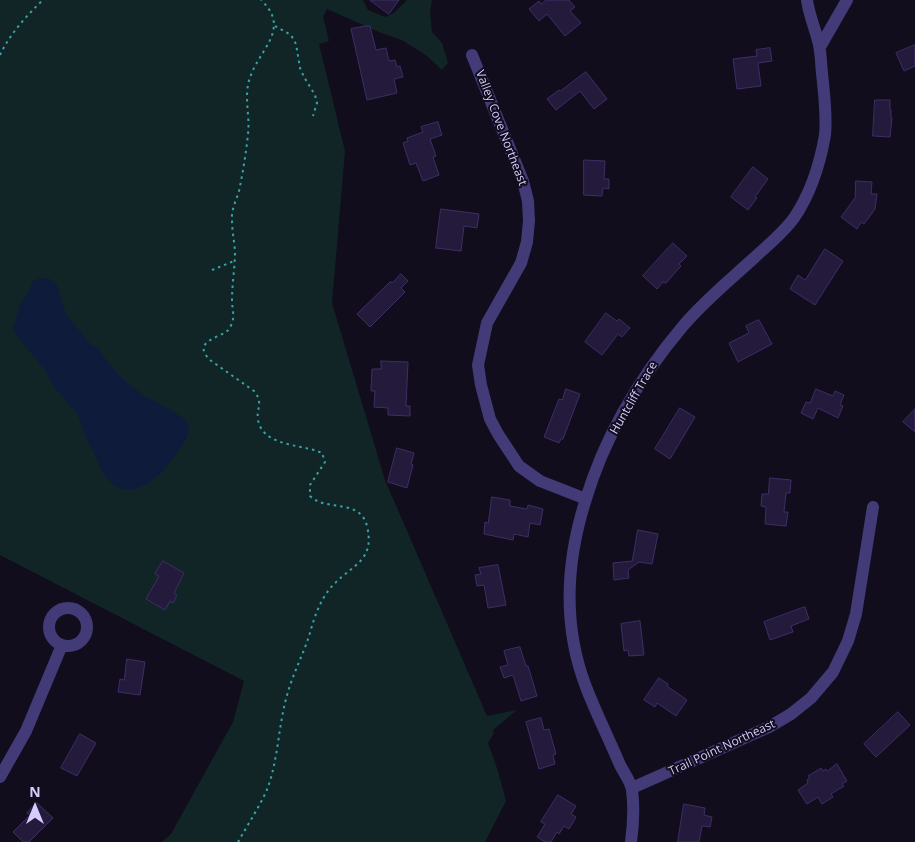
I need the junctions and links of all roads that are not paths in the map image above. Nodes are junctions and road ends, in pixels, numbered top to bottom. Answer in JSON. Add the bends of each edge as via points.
{"nodes":[{"id":1,"x":807,"y":0,"type":"edge"},
{"id":2,"x":848,"y":0,"type":"edge"},
{"id":3,"x":820,"y":47,"type":"junction"},
{"id":4,"x":472,"y":55,"type":"dead end"},
{"id":5,"x":586,"y":499,"type":"junction"},
{"id":6,"x":874,"y":506,"type":"dead end"},
{"id":7,"x":62,"y":645,"type":"dead end"},
{"id":8,"x":0,"y":777,"type":"edge"},
{"id":9,"x":632,"y":788,"type":"junction"},
{"id":10,"x":632,"y":842,"type":"edge"}],
"edges":[{"from":1,"to":3,"type":"street","name":"Huntcliff Trace"},
{"from":2,"to":3,"type":"street"},
{"from":3,"to":5,"type":"street","name":"Huntcliff Trace","via":[[825,132],[819,166],[806,198],[781,234],[708,298],[660,356],[618,423]]},
{"from":4,"to":5,"type":"street","name":"Valley Cove Northeast","via":[[523,181],[529,221],[521,263],[487,323],[478,365],[485,402],[498,434],[519,466],[540,481]]},
{"from":5,"to":9,"type":"street","name":"Huntcliff Trace","via":[[570,566],[572,631],[586,686]]},
{"from":6,"to":9,"type":"street","name":"Trail Point Northeast","via":[[856,614],[848,641],[833,672],[811,698],[770,727]]},
{"from":7,"to":8,"type":"street","via":[[26,731]]},
{"from":9,"to":10,"type":"street","name":"Huntcliff Trace"}]}
